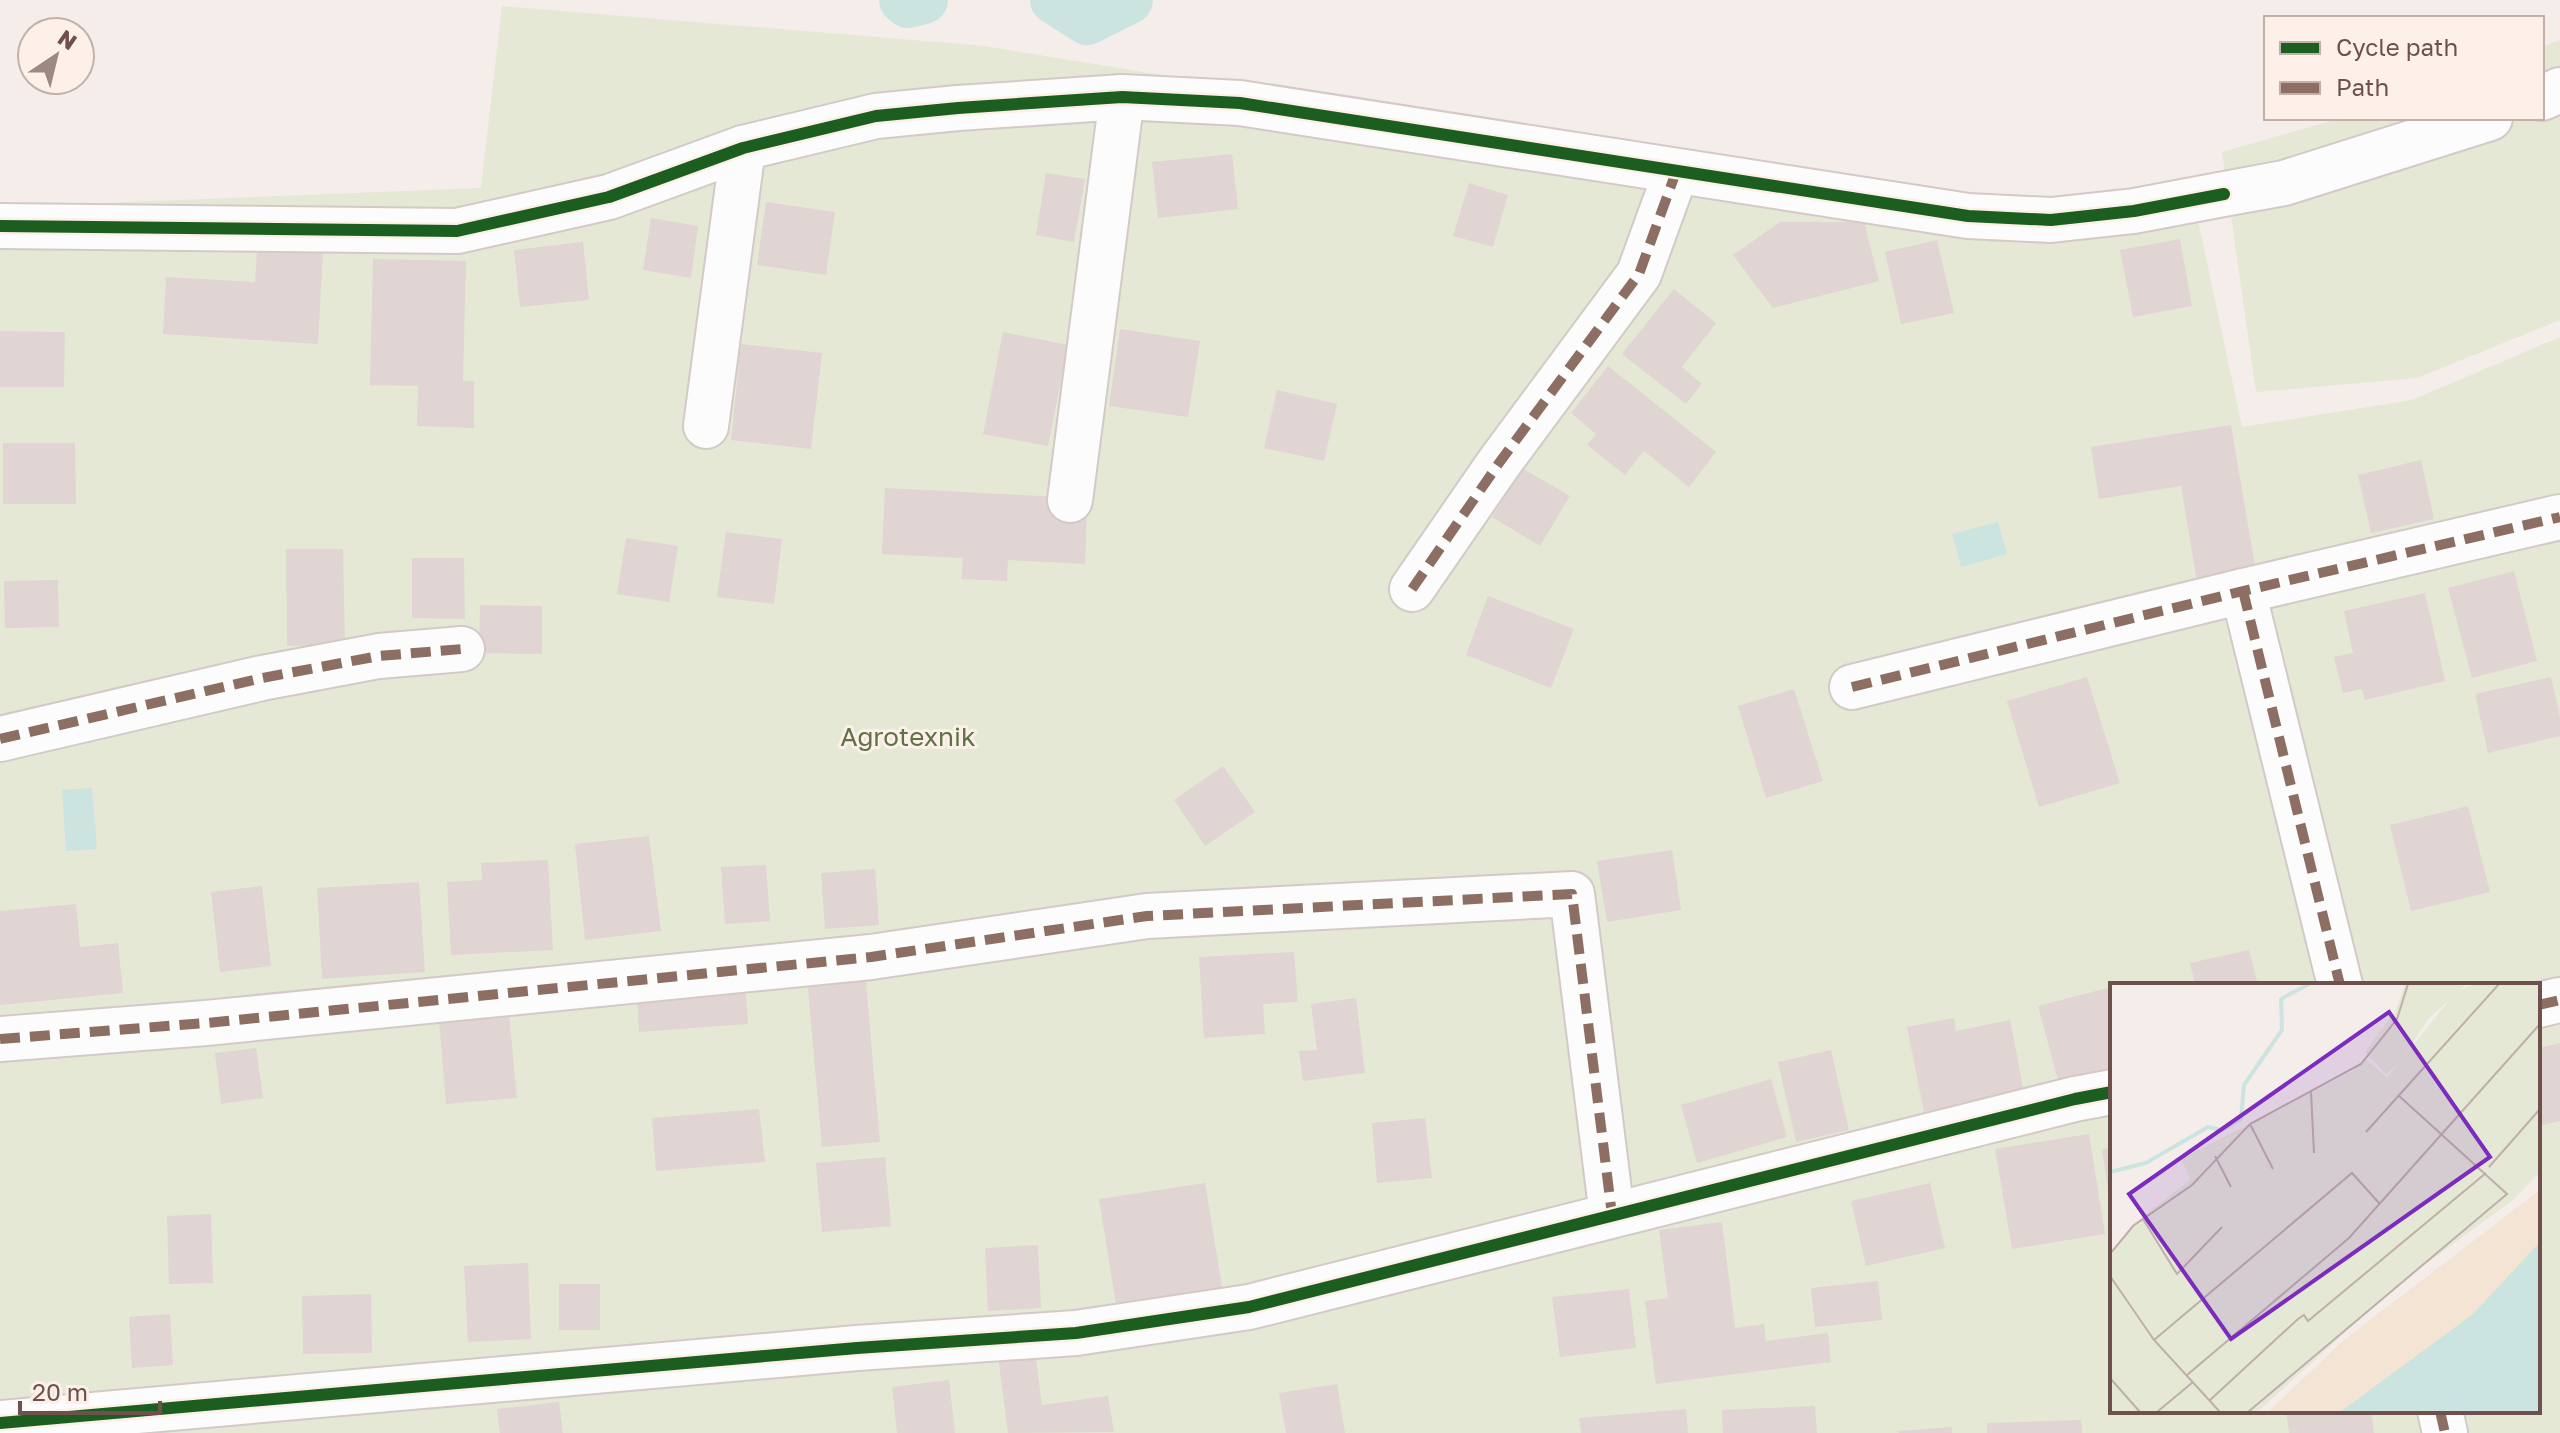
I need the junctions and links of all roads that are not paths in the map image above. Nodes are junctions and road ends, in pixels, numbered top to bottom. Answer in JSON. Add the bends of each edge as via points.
{"nodes":[{"id":1,"x":1122,"y":97,"type":"junction"},
{"id":2,"x":2484,"y":120,"type":"edge"},
{"id":3,"x":743,"y":148,"type":"junction"},
{"id":4,"x":1676,"y":172,"type":"junction"},
{"id":5,"x":0,"y":226,"type":"edge"},
{"id":6,"x":706,"y":426,"type":"dead end"},
{"id":7,"x":1070,"y":500,"type":"dead end"},
{"id":8,"x":2560,"y":517,"type":"edge"},
{"id":9,"x":1412,"y":589,"type":"dead end"},
{"id":10,"x":2243,"y":591,"type":"junction"},
{"id":11,"x":462,"y":649,"type":"dead end"},
{"id":12,"x":1852,"y":687,"type":"dead end"},
{"id":13,"x":0,"y":739,"type":"edge"},
{"id":14,"x":2340,"y":983,"type":"edge"},
{"id":15,"x":2560,"y":1000,"type":"edge"},
{"id":16,"x":2540,"y":1005,"type":"edge"},
{"id":17,"x":0,"y":1039,"type":"edge"},
{"id":18,"x":2110,"y":1092,"type":"edge"},
{"id":19,"x":1612,"y":1215,"type":"junction"},
{"id":20,"x":2440,"y":1413,"type":"edge"},
{"id":21,"x":0,"y":1423,"type":"edge"},
{"id":22,"x":2445,"y":1433,"type":"edge"}],
"edges":[{"from":1,"to":3,"type":"street","via":[[876,116]]},
{"from":1,"to":4,"type":"street","via":[[1240,103]]},
{"from":1,"to":7,"type":"street"},
{"from":2,"to":4,"type":"street","via":[[2284,183],[2134,211],[2051,220],[1968,216]]},
{"from":3,"to":5,"type":"street","via":[[609,197],[457,231]]},
{"from":3,"to":6,"type":"street"},
{"from":4,"to":9,"type":"street","via":[[1639,274]]},
{"from":8,"to":10,"type":"street"},
{"from":10,"to":12,"type":"street"},
{"from":10,"to":14,"type":"street"},
{"from":11,"to":13,"type":"street","via":[[379,656],[262,678]]},
{"from":15,"to":16,"type":"street"},
{"from":17,"to":19,"type":"street","via":[[871,957],[1147,916],[1572,894]]},
{"from":18,"to":19,"type":"street"},
{"from":19,"to":21,"type":"street","via":[[1249,1307],[1076,1333]]},
{"from":20,"to":22,"type":"street"}]}
